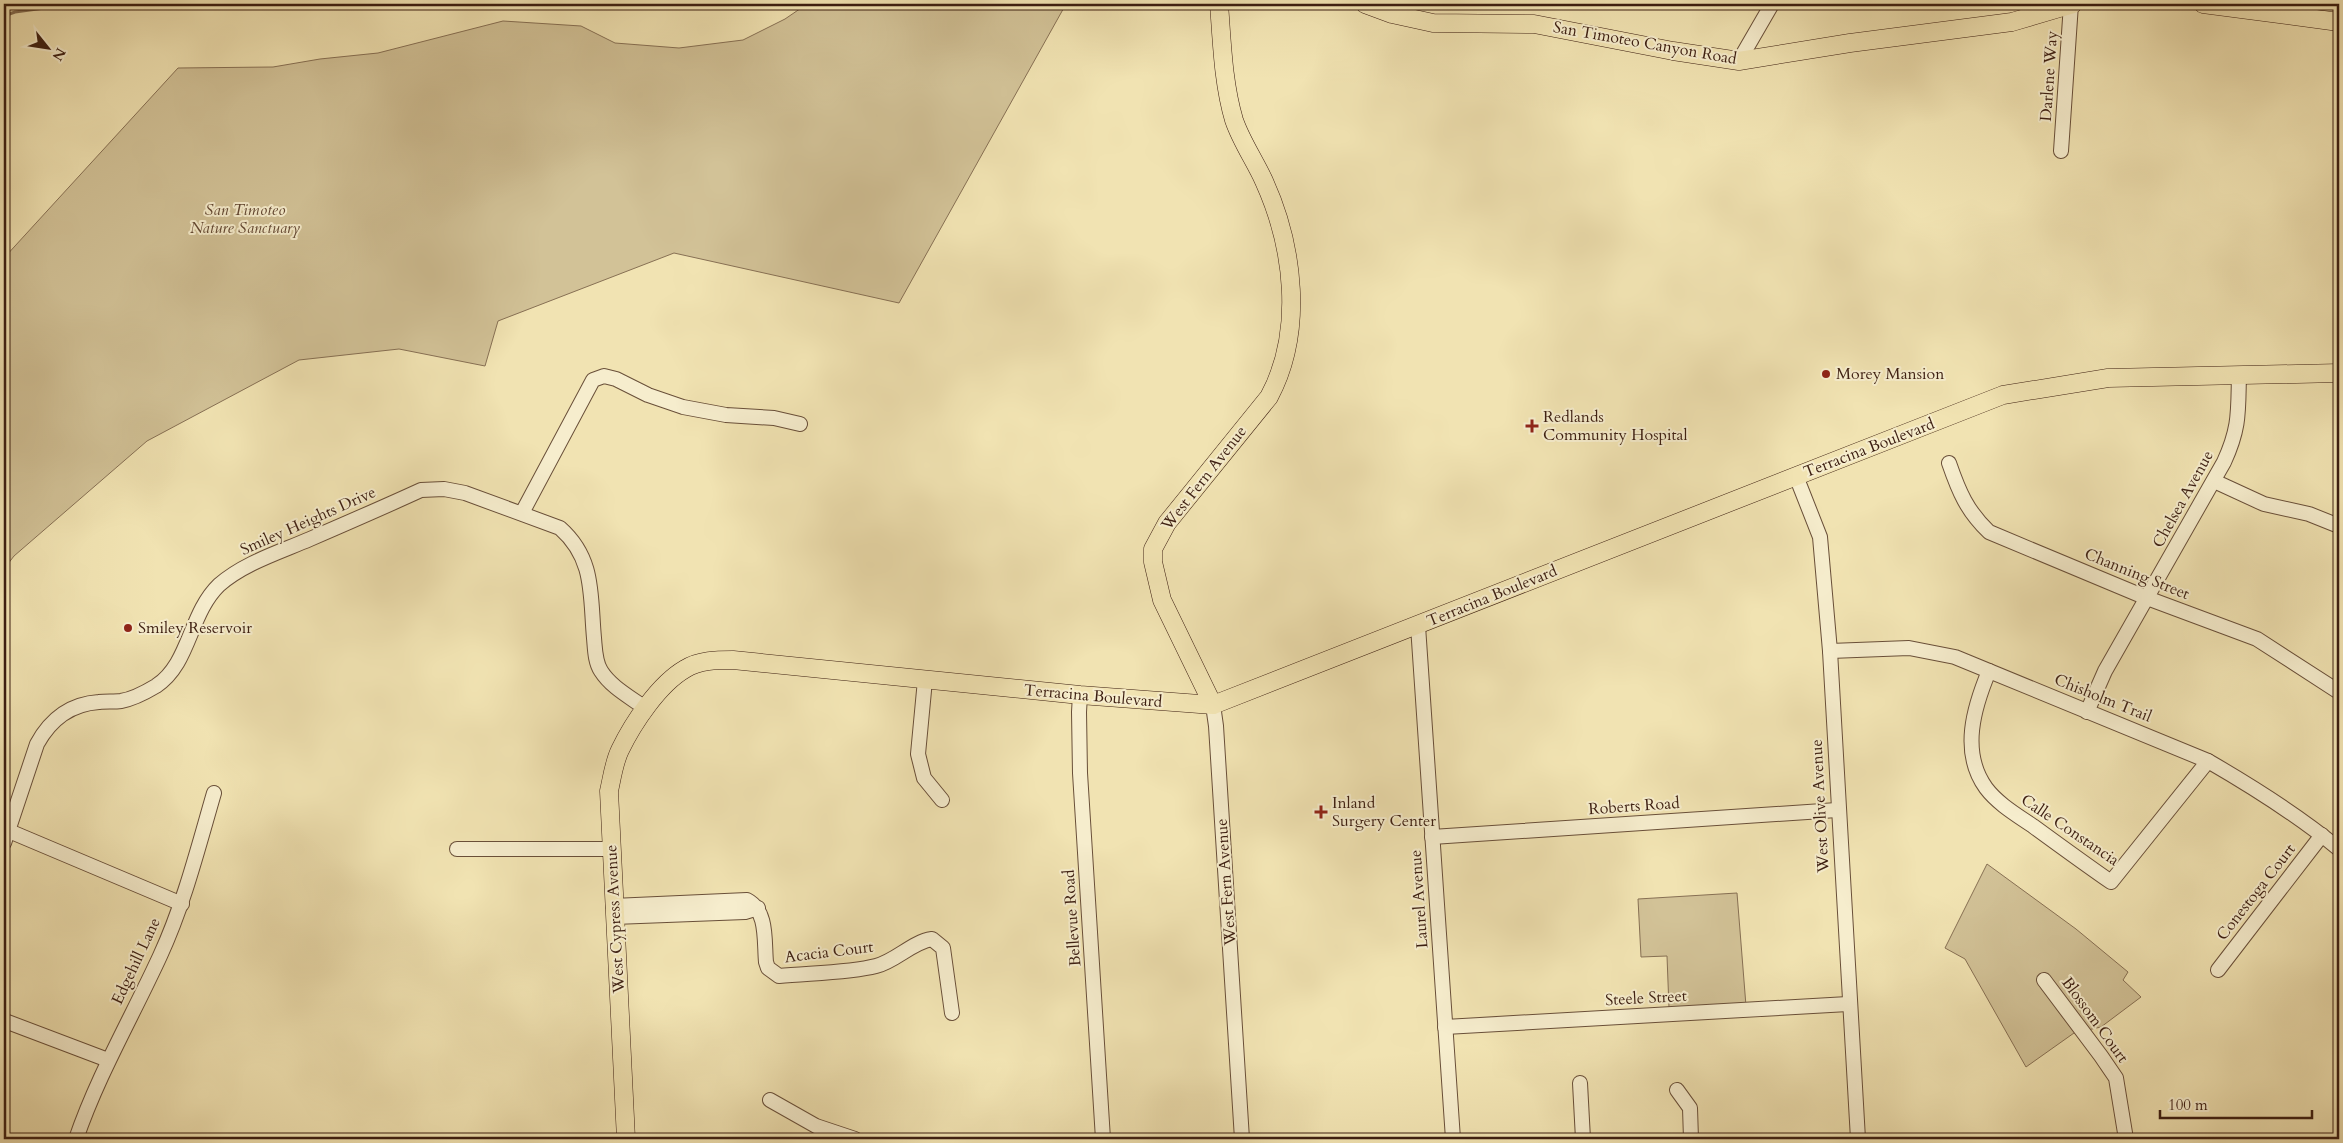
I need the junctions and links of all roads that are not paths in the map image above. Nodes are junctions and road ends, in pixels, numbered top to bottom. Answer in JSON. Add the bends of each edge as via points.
{"nodes":[{"id":1,"x":1219,"y":4,"type":"edge"},
{"id":2,"x":1365,"y":4,"type":"edge"},
{"id":3,"x":1772,"y":4,"type":"edge"},
{"id":4,"x":2072,"y":4,"type":"edge"},
{"id":5,"x":2203,"y":4,"type":"edge"},
{"id":6,"x":2339,"y":22,"type":"edge"},
{"id":7,"x":1739,"y":61,"type":"junction"},
{"id":8,"x":2061,"y":151,"type":"dead end"},
{"id":9,"x":2339,"y":373,"type":"edge"},
{"id":10,"x":2239,"y":374,"type":"junction"},
{"id":11,"x":800,"y":424,"type":"dead end"},
{"id":12,"x":1949,"y":463,"type":"dead end"},
{"id":13,"x":1796,"y":476,"type":"junction"},
{"id":14,"x":2214,"y":480,"type":"junction"},
{"id":15,"x":522,"y":513,"type":"junction"},
{"id":16,"x":2339,"y":526,"type":"edge"},
{"id":17,"x":2147,"y":598,"type":"junction"},
{"id":18,"x":1418,"y":626,"type":"junction"},
{"id":19,"x":1830,"y":651,"type":"junction"},
{"id":20,"x":1989,"y":671,"type":"junction"},
{"id":21,"x":925,"y":680,"type":"junction"},
{"id":22,"x":2339,"y":692,"type":"edge"},
{"id":23,"x":1080,"y":695,"type":"junction"},
{"id":24,"x":1213,"y":705,"type":"junction"},
{"id":25,"x":645,"y":708,"type":"junction"},
{"id":26,"x":2087,"y":712,"type":"junction"},
{"id":27,"x":2208,"y":761,"type":"junction"},
{"id":28,"x":214,"y":793,"type":"dead end"},
{"id":29,"x":942,"y":800,"type":"dead end"},
{"id":30,"x":1838,"y":810,"type":"junction"},
{"id":31,"x":2322,"y":835,"type":"junction"},
{"id":32,"x":6,"y":837,"type":"edge"},
{"id":33,"x":1432,"y":837,"type":"junction"},
{"id":34,"x":611,"y":849,"type":"junction"},
{"id":35,"x":2339,"y":849,"type":"edge"},
{"id":36,"x":457,"y":850,"type":"dead end"},
{"id":37,"x":182,"y":904,"type":"junction"},
{"id":38,"x":613,"y":912,"type":"junction"},
{"id":39,"x":2218,"y":970,"type":"dead end"},
{"id":40,"x":2044,"y":980,"type":"dead end"},
{"id":41,"x":1848,"y":1004,"type":"junction"},
{"id":42,"x":952,"y":1013,"type":"dead end"},
{"id":43,"x":5,"y":1021,"type":"dead end"},
{"id":44,"x":1445,"y":1027,"type":"junction"},
{"id":45,"x":108,"y":1060,"type":"junction"},
{"id":46,"x":1580,"y":1083,"type":"dead end"},
{"id":47,"x":1677,"y":1090,"type":"dead end"},
{"id":48,"x":770,"y":1100,"type":"dead end"},
{"id":49,"x":76,"y":1139,"type":"edge"},
{"id":50,"x":626,"y":1139,"type":"edge"},
{"id":51,"x":855,"y":1139,"type":"edge"},
{"id":52,"x":1103,"y":1139,"type":"edge"},
{"id":53,"x":1242,"y":1139,"type":"edge"},
{"id":54,"x":1452,"y":1139,"type":"edge"},
{"id":55,"x":1583,"y":1139,"type":"edge"},
{"id":56,"x":1692,"y":1139,"type":"edge"},
{"id":57,"x":1858,"y":1139,"type":"edge"},
{"id":58,"x":2126,"y":1139,"type":"edge"}],
"edges":[{"from":1,"to":24,"type":"main road","name":"West Fern Avenue","via":[[1228,92],[1235,121],[1278,214],[1288,272],[1290,339],[1269,397],[1167,523],[1153,549],[1162,600]]},
{"from":2,"to":7,"type":"main road","name":"San Timoteo Canyon Road","via":[[1433,23],[1534,24],[1673,52]]},
{"from":3,"to":7,"type":"street"},
{"from":4,"to":7,"type":"main road","name":"San Timoteo Canyon Road","via":[[2012,22]]},
{"from":4,"to":8,"type":"street","name":"Darlene Way"},
{"from":5,"to":6,"type":"main road"},
{"from":9,"to":10,"type":"main road","name":"Terracina Boulevard"},
{"from":10,"to":13,"type":"main road","name":"Terracina Boulevard","via":[[2108,378],[2003,395]]},
{"from":10,"to":14,"type":"street","name":"Chelsea Avenue","via":[[2235,439]]},
{"from":11,"to":15,"type":"street","via":[[683,407],[648,395],[616,378],[604,376],[593,380]]},
{"from":12,"to":17,"type":"street","name":"Channing Street","via":[[1958,491],[1974,518],[1989,532]]},
{"from":13,"to":18,"type":"main road","name":"Terracina Boulevard"},
{"from":13,"to":19,"type":"street","name":"West Olive Avenue","via":[[1820,537]]},
{"from":14,"to":16,"type":"street","via":[[2264,504],[2309,514]]},
{"from":14,"to":17,"type":"street","name":"Chelsea Avenue"},
{"from":15,"to":25,"type":"street","name":"Smiley Heights Drive","via":[[560,528],[582,555],[600,669],[606,679]]},
{"from":15,"to":32,"type":"street","name":"Smiley Heights Drive","via":[[451,490],[420,490],[242,570],[220,585],[204,602],[180,656],[164,679],[138,696],[78,706],[63,712],[53,721],[37,744]]},
{"from":17,"to":22,"type":"street","name":"Channing Street","via":[[2257,640]]},
{"from":17,"to":26,"type":"street","name":"Chelsea Avenue","via":[[2105,671]]},
{"from":18,"to":24,"type":"main road","name":"Terracina Boulevard"},
{"from":18,"to":33,"type":"street","name":"Laurel Avenue"},
{"from":19,"to":20,"type":"street","name":"Chisholm Trail","via":[[1909,648],[1955,656]]},
{"from":19,"to":30,"type":"street","name":"West Olive Avenue"},
{"from":20,"to":26,"type":"street","name":"Chisholm Trail"},
{"from":20,"to":27,"type":"street","name":"Calle Constancia","via":[[1977,700],[1972,730],[1976,770],[1986,788],[2002,804],[2111,882]]},
{"from":21,"to":23,"type":"main road","name":"Terracina Boulevard"},
{"from":21,"to":25,"type":"main road","name":"Terracina Boulevard","via":[[717,660],[685,669],[668,682]]},
{"from":21,"to":29,"type":"street","via":[[918,754],[924,778]]},
{"from":23,"to":24,"type":"main road","name":"Terracina Boulevard"},
{"from":23,"to":52,"type":"street","name":"Bellevue Road","via":[[1080,773]]},
{"from":24,"to":53,"type":"street","name":"West Fern Avenue"},
{"from":25,"to":34,"type":"main road","name":"West Cypress Avenue","via":[[620,751],[609,791]]},
{"from":26,"to":27,"type":"street","name":"Chisholm Trail"},
{"from":27,"to":31,"type":"street","name":"Chisholm Trail"},
{"from":28,"to":37,"type":"street","name":"Edgehill Lane"},
{"from":30,"to":33,"type":"street","name":"Roberts Road"},
{"from":30,"to":41,"type":"street","name":"West Olive Avenue"},
{"from":31,"to":35,"type":"street","name":"Chisholm Trail"},
{"from":31,"to":39,"type":"street","name":"Conestoga Court"},
{"from":32,"to":37,"type":"street"},
{"from":33,"to":44,"type":"street","name":"Laurel Avenue"},
{"from":34,"to":36,"type":"street"},
{"from":34,"to":38,"type":"main road","name":"West Cypress Avenue"},
{"from":37,"to":45,"type":"street","name":"Edgehill Lane","via":[[161,955]]},
{"from":38,"to":42,"type":"street","name":"Acacia Court","via":[[691,908],[746,912],[758,908],[762,915],[766,962],[768,968],[779,976],[877,966],[932,939],[943,948]]},
{"from":38,"to":50,"type":"main road","name":"West Cypress Avenue"},
{"from":40,"to":58,"type":"street","name":"Blossom Court","via":[[2116,1078]]},
{"from":41,"to":44,"type":"street","name":"Steele Street"},
{"from":41,"to":57,"type":"street","name":"West Olive Avenue"},
{"from":43,"to":45,"type":"street"},
{"from":44,"to":54,"type":"street","name":"Laurel Avenue"},
{"from":45,"to":49,"type":"street","name":"Edgehill Lane"},
{"from":46,"to":55,"type":"street"},
{"from":47,"to":56,"type":"street","via":[[1690,1108]]},
{"from":48,"to":51,"type":"street","via":[[816,1126]]}]}
